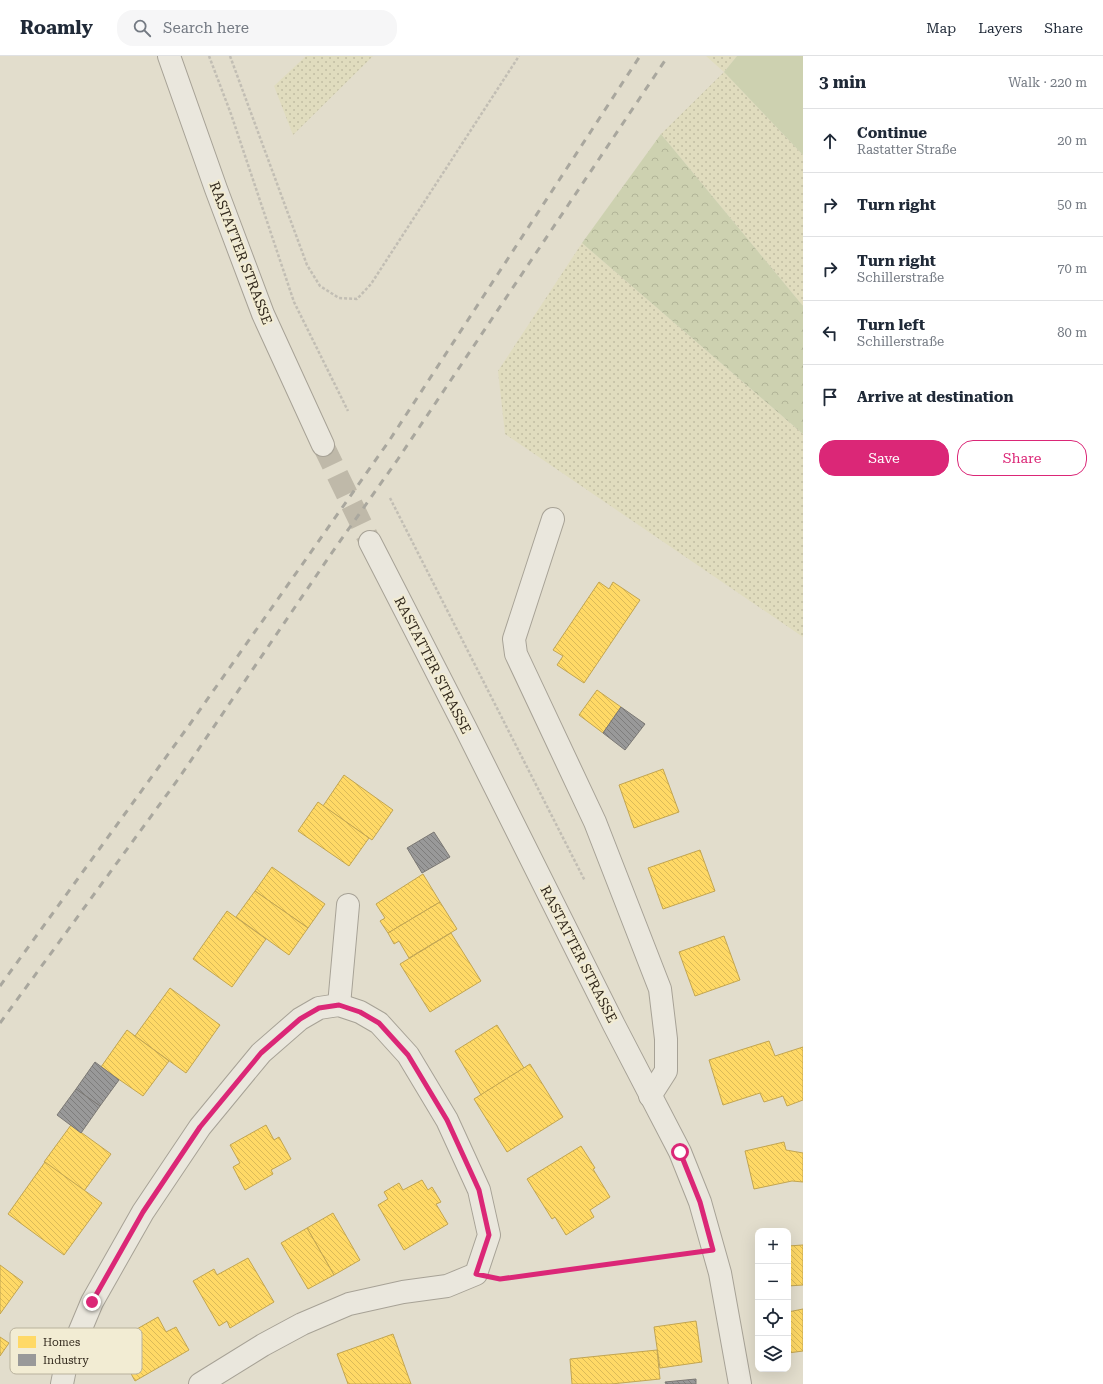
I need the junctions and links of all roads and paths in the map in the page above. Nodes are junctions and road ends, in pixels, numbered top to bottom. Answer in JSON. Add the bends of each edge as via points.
{"nodes":[{"id":1,"x":169,"y":56,"type":"edge"},
{"id":2,"x":209,"y":56,"type":"edge"},
{"id":3,"x":230,"y":56,"type":"edge"},
{"id":4,"x":519,"y":56,"type":"edge"},
{"id":5,"x":348,"y":411,"type":"dead end"},
{"id":6,"x":323,"y":445,"type":"tunnel mouth"},
{"id":7,"x":390,"y":498,"type":"dead end"},
{"id":8,"x":553,"y":519,"type":"dead end"},
{"id":9,"x":370,"y":542,"type":"tunnel mouth"},
{"id":10,"x":588,"y":887,"type":"dead end"},
{"id":11,"x":348,"y":905,"type":"dead end"},
{"id":12,"x":339,"y":1005,"type":"junction"},
{"id":13,"x":650,"y":1096,"type":"junction"},
{"id":14,"x":713,"y":1250,"type":"junction"},
{"id":15,"x":476,"y":1274,"type":"junction"},
{"id":16,"x":81,"y":1328,"type":"edge"},
{"id":17,"x":64,"y":1374,"type":"edge"},
{"id":18,"x":62,"y":1384,"type":"edge"},
{"id":19,"x":200,"y":1384,"type":"edge"},
{"id":20,"x":740,"y":1384,"type":"edge"}],
"edges":[{"from":1,"to":6,"type":"street","name":"RASTATTER STRASSE","via":[[263,314]]},
{"from":2,"to":5,"type":"path","via":[[294,302]]},
{"from":3,"to":4,"type":"path","via":[[307,265],[320,286],[339,298],[357,299],[371,284]]},
{"from":7,"to":10,"type":"path"},
{"from":8,"to":13,"type":"street","via":[[514,639],[516,654],[595,822],[660,989],[666,1039],[666,1071]]},
{"from":9,"to":13,"type":"street","name":"RASTATTER STRASSE"},
{"from":11,"to":12,"type":"street"},
{"from":12,"to":15,"type":"street","via":[[360,1012],[379,1023],[408,1055],[447,1120],[479,1190],[489,1235]]},
{"from":12,"to":16,"type":"street","via":[[319,1008],[300,1019],[261,1053],[200,1127],[143,1212],[92,1302]]},
{"from":13,"to":14,"type":"street","name":"RASTATTER STRASSE","via":[[680,1152],[700,1202]]},
{"from":14,"to":15,"type":"path","via":[[500,1279]]},
{"from":14,"to":20,"type":"street","name":"RASTATTER STRASSE","via":[[720,1273]]},
{"from":15,"to":19,"type":"street","via":[[448,1286],[402,1292],[349,1304],[302,1324]]},
{"from":17,"to":18,"type":"street"}]}
